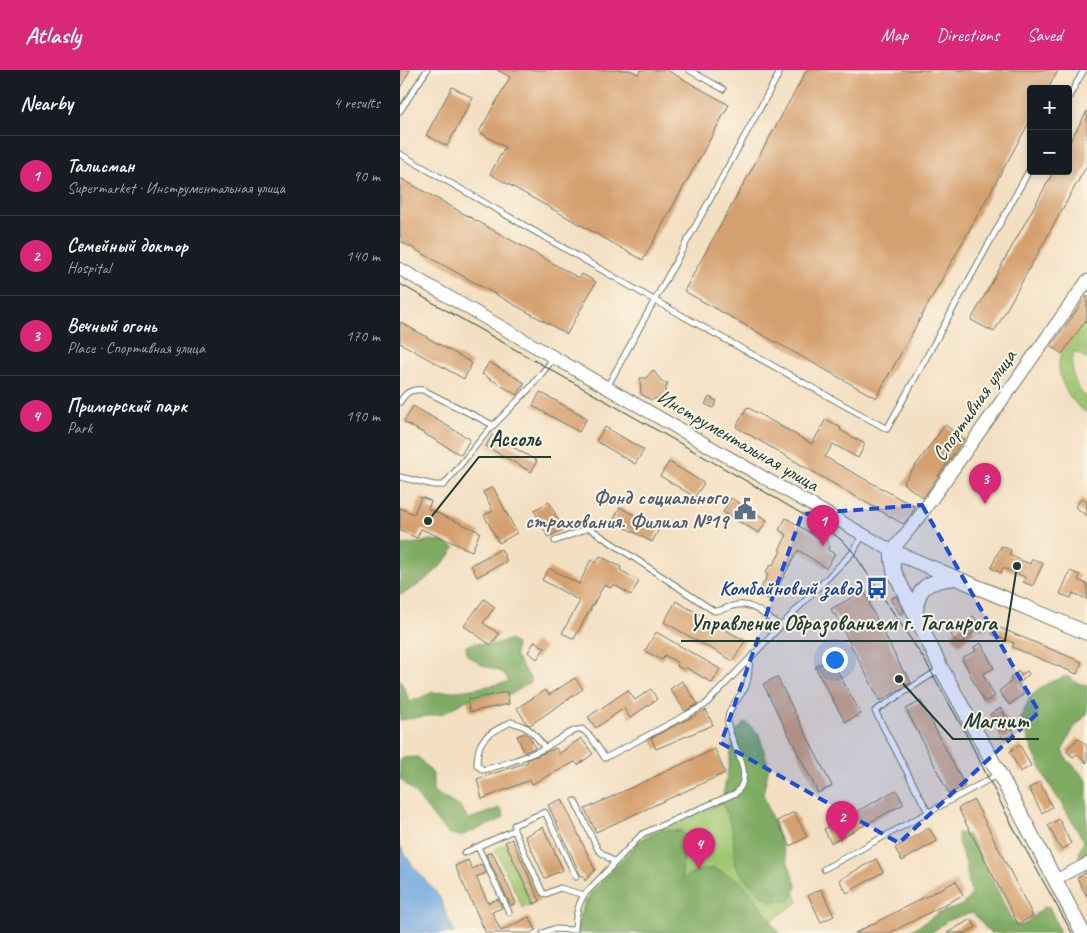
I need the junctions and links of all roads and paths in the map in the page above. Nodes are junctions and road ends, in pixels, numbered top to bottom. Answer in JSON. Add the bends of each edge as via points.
{"nodes":[{"id":1,"x":427,"y":70,"type":"edge"},
{"id":2,"x":689,"y":70,"type":"edge"},
{"id":3,"x":781,"y":70,"type":"edge"},
{"id":4,"x":1084,"y":70,"type":"edge"},
{"id":5,"x":723,"y":89,"type":"dead end"},
{"id":6,"x":1072,"y":91,"type":"edge"},
{"id":7,"x":400,"y":111,"type":"edge"},
{"id":8,"x":400,"y":154,"type":"edge"},
{"id":9,"x":1027,"y":173,"type":"edge"},
{"id":10,"x":400,"y":269,"type":"edge"},
{"id":11,"x":1087,"y":281,"type":"edge"},
{"id":12,"x":654,"y":300,"type":"junction"},
{"id":13,"x":554,"y":357,"type":"junction"},
{"id":14,"x":607,"y":387,"type":"junction"},
{"id":15,"x":400,"y":402,"type":"edge"},
{"id":16,"x":493,"y":425,"type":"junction"},
{"id":17,"x":400,"y":477,"type":"edge"},
{"id":18,"x":863,"y":535,"type":"junction"},
{"id":19,"x":555,"y":541,"type":"dead end"},
{"id":20,"x":892,"y":551,"type":"junction"},
{"id":21,"x":956,"y":578,"type":"junction"},
{"id":22,"x":916,"y":617,"type":"junction"},
{"id":23,"x":780,"y":626,"type":"junction"},
{"id":24,"x":1087,"y":633,"type":"edge"},
{"id":25,"x":750,"y":658,"type":"junction"},
{"id":26,"x":941,"y":668,"type":"junction"},
{"id":27,"x":545,"y":748,"type":"junction"},
{"id":28,"x":999,"y":773,"type":"junction"},
{"id":29,"x":575,"y":800,"type":"dead end"},
{"id":30,"x":928,"y":812,"type":"junction"},
{"id":31,"x":514,"y":830,"type":"junction"},
{"id":32,"x":478,"y":847,"type":"junction"},
{"id":33,"x":464,"y":853,"type":"dead end"},
{"id":34,"x":614,"y":862,"type":"junction"},
{"id":35,"x":1087,"y":863,"type":"edge"},
{"id":36,"x":824,"y":869,"type":"dead end"},
{"id":37,"x":576,"y":877,"type":"dead end"},
{"id":38,"x":1055,"y":880,"type":"junction"},
{"id":39,"x":584,"y":895,"type":"junction"},
{"id":40,"x":508,"y":912,"type":"dead end"},
{"id":41,"x":543,"y":933,"type":"edge"},
{"id":42,"x":1083,"y":933,"type":"edge"}],
"edges":[{"from":1,"to":7,"type":"lane"},
{"from":2,"to":5,"type":"lane"},
{"from":3,"to":12,"type":"lane"},
{"from":4,"to":6,"type":"lane"},
{"from":8,"to":12,"type":"lane"},
{"from":9,"to":12,"type":"lane","via":[[887,429]]},
{"from":10,"to":13,"type":"street","name":"Инструментальная улица"},
{"from":11,"to":20,"type":"street","name":"Спортивная улица"},
{"from":12,"to":14,"type":"lane"},
{"from":13,"to":14,"type":"street","name":"Инструментальная улица"},
{"from":13,"to":16,"type":"lane","via":[[530,388]]},
{"from":14,"to":18,"type":"street","name":"Инструментальная улица"},
{"from":15,"to":16,"type":"lane","via":[[408,392],[423,390]]},
{"from":16,"to":17,"type":"lane","via":[[444,485]]},
{"from":18,"to":20,"type":"street","name":"Инструментальная улица"},
{"from":18,"to":23,"type":"lane","via":[[853,552]]},
{"from":19,"to":23,"type":"lane","via":[[589,528],[714,611],[738,604],[751,606]]},
{"from":20,"to":21,"type":"main road"},
{"from":20,"to":22,"type":"main road","via":[[894,571]]},
{"from":21,"to":22,"type":"main road","via":[[939,580],[922,588],[916,600]]},
{"from":21,"to":24,"type":"main road"},
{"from":22,"to":26,"type":"main road"},
{"from":23,"to":25,"type":"lane"},
{"from":25,"to":27,"type":"lane","via":[[705,705],[605,758],[582,729],[574,730]]},
{"from":25,"to":34,"type":"lane","via":[[745,686],[728,717],[728,726],[743,767],[742,787],[736,793],[642,834]]},
{"from":26,"to":28,"type":"main road"},
{"from":26,"to":30,"type":"lane","via":[[875,712]]},
{"from":27,"to":27,"type":"lane","via":[[514,762],[483,770],[477,765],[482,739],[511,722],[533,731]]},
{"from":28,"to":30,"type":"lane"},
{"from":28,"to":38,"type":"main road"},
{"from":29,"to":34,"type":"lane","via":[[596,847]]},
{"from":30,"to":36,"type":"lane"},
{"from":31,"to":32,"type":"lane"},
{"from":31,"to":37,"type":"lane","via":[[514,825],[545,812]]},
{"from":31,"to":39,"type":"lane","via":[[543,893],[563,888]]},
{"from":32,"to":33,"type":"lane"},
{"from":32,"to":40,"type":"lane"},
{"from":34,"to":39,"type":"lane"},
{"from":35,"to":38,"type":"street"},
{"from":38,"to":42,"type":"main road"},
{"from":39,"to":41,"type":"lane","via":[[575,915],[575,930],[553,929]]}]}
